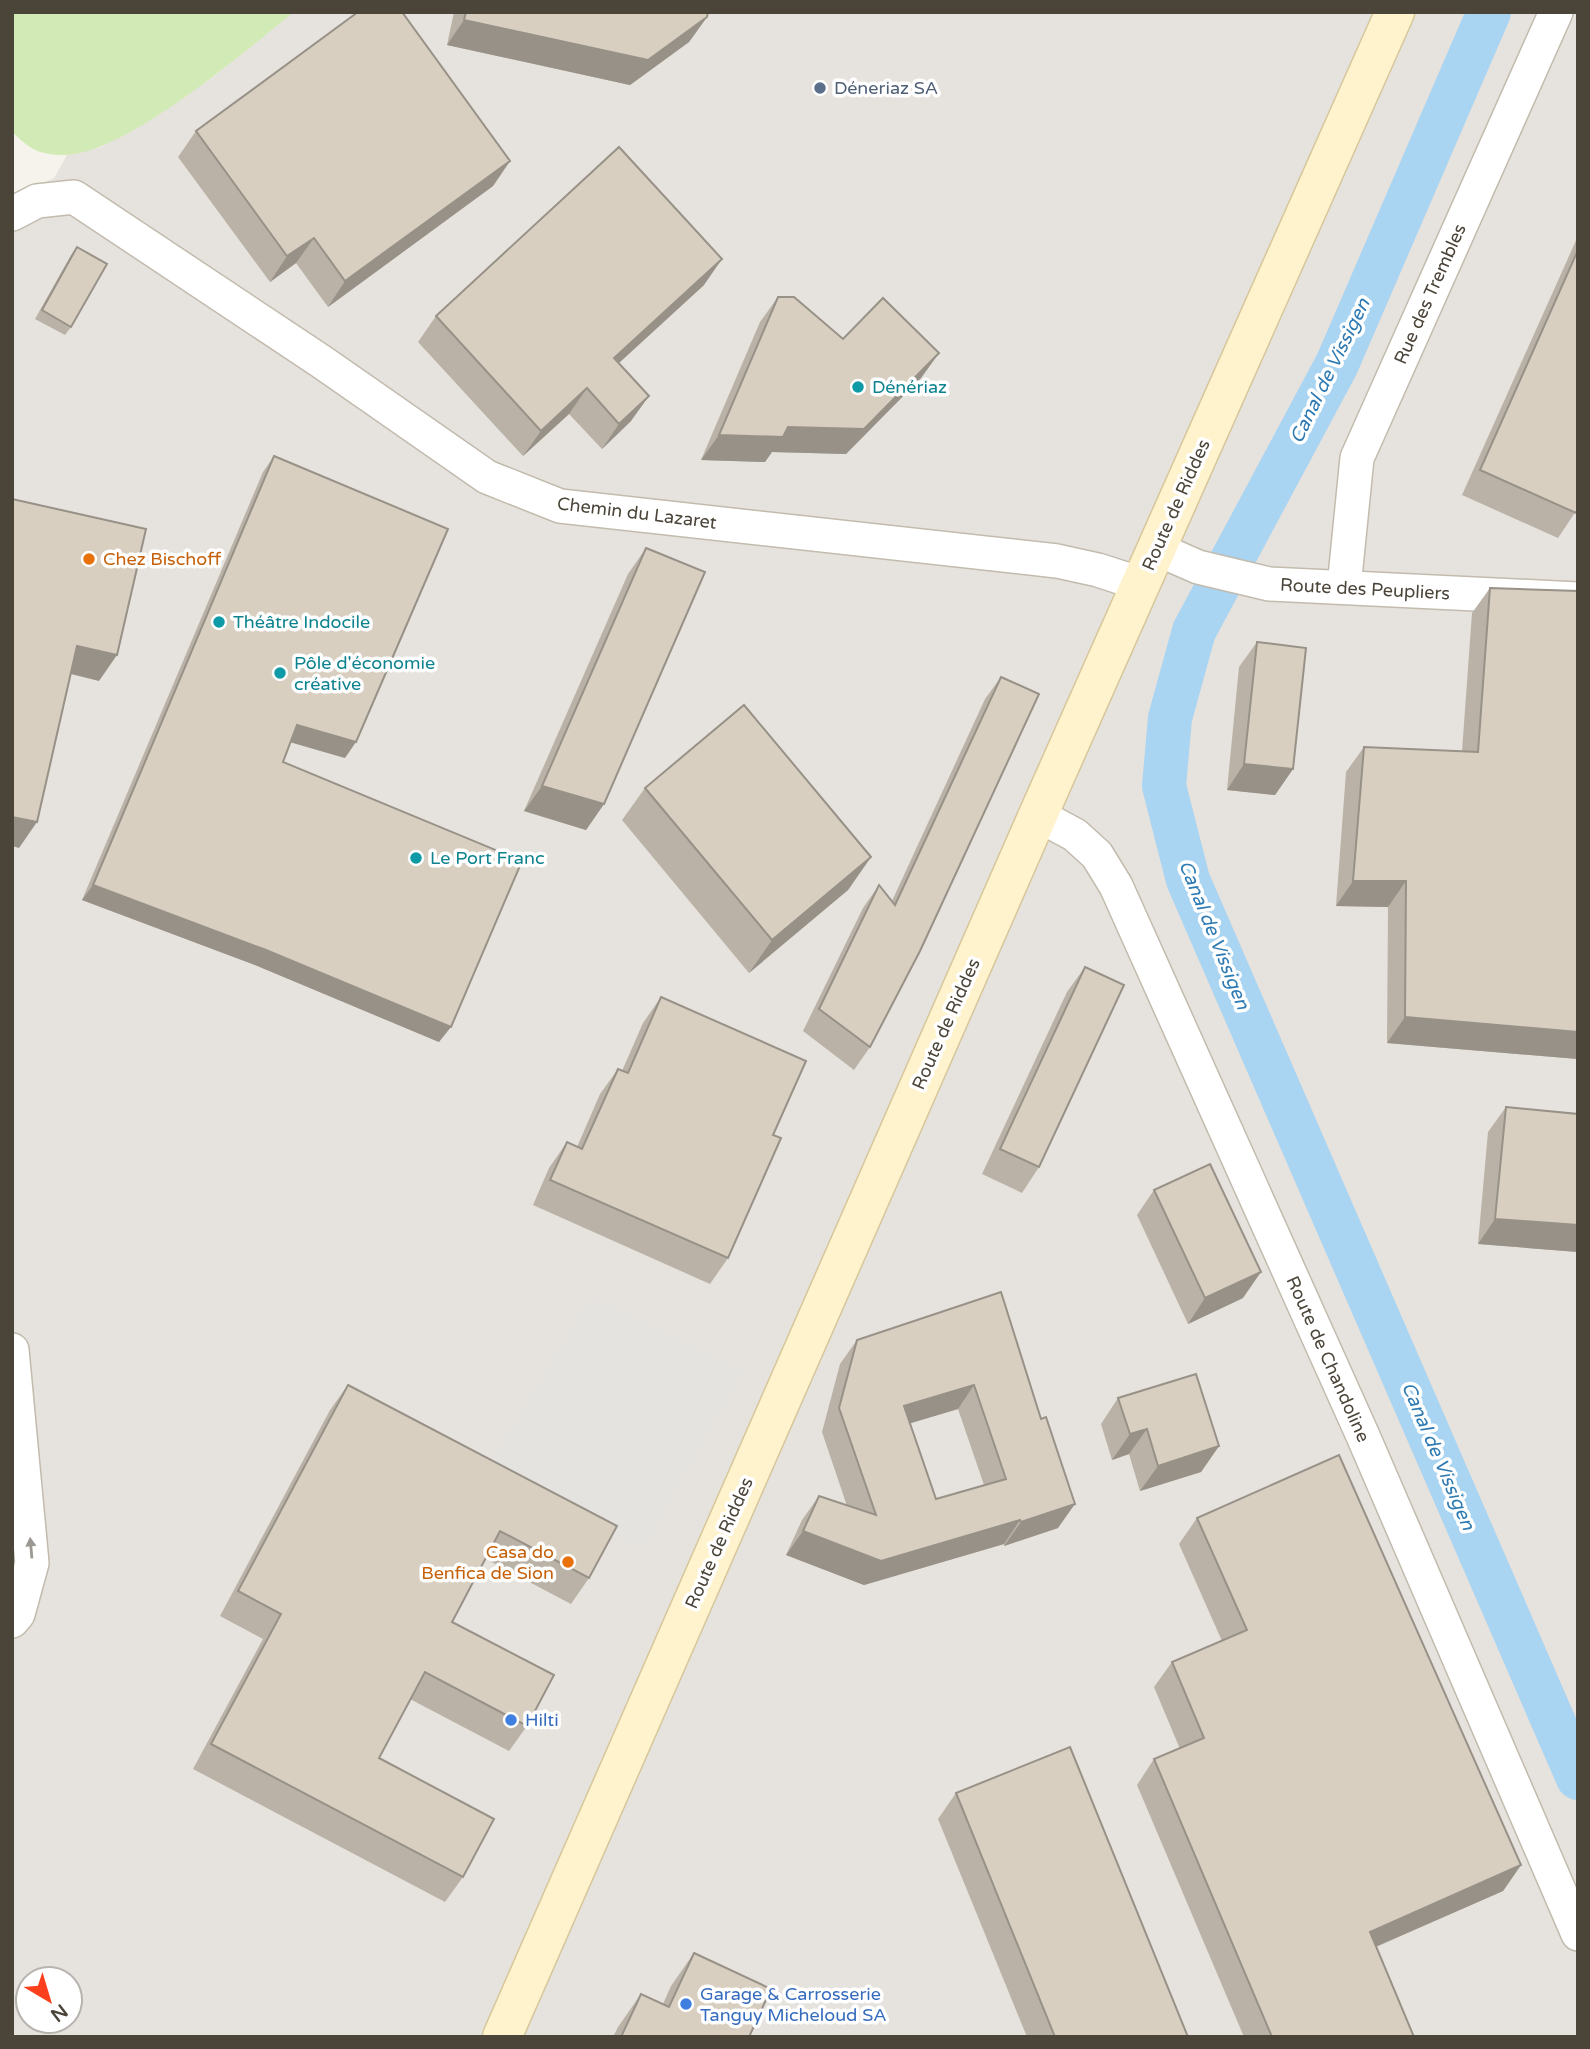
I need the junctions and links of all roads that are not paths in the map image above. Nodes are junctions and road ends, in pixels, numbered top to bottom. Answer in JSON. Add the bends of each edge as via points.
{"nodes":[{"id":1,"x":1395,"y":12,"type":"edge"},
{"id":2,"x":1556,"y":12,"type":"edge"},
{"id":3,"x":12,"y":214,"type":"edge"},
{"id":4,"x":1157,"y":549,"type":"junction"},
{"id":5,"x":1142,"y":584,"type":"junction"},
{"id":6,"x":1344,"y":587,"type":"junction"},
{"id":7,"x":1578,"y":599,"type":"edge"},
{"id":8,"x":1038,"y":815,"type":"junction"},
{"id":9,"x":12,"y":1350,"type":"edge"},
{"id":10,"x":12,"y":1620,"type":"edge"},
{"id":11,"x":1578,"y":1934,"type":"edge"},
{"id":12,"x":502,"y":2037,"type":"edge"}],
"edges":[{"from":1,"to":4,"type":"street","name":"Route de Riddes"},
{"from":2,"to":6,"type":"street","name":"Rue des Trembles","via":[[1357,458]]},
{"from":3,"to":5,"type":"street","name":"Chemin du Lazaret","via":[[37,201],[74,197],[488,477],[560,506],[1057,561]]},
{"from":4,"to":5,"type":"street","name":"Route de Riddes"},
{"from":4,"to":6,"type":"street","name":"Route des Peupliers","via":[[1198,566],[1269,584]]},
{"from":5,"to":8,"type":"street","name":"Route de Riddes"},
{"from":6,"to":7,"type":"street","name":"Route des Peupliers"},
{"from":8,"to":11,"type":"street","name":"Route de Chandoline","via":[[1083,842],[1097,855],[1115,886],[1363,1436]]},
{"from":8,"to":12,"type":"street","name":"Route de Riddes"},
{"from":10,"to":9,"type":"street","one_way":true,"via":[[18,1614],[32,1563]]}]}
